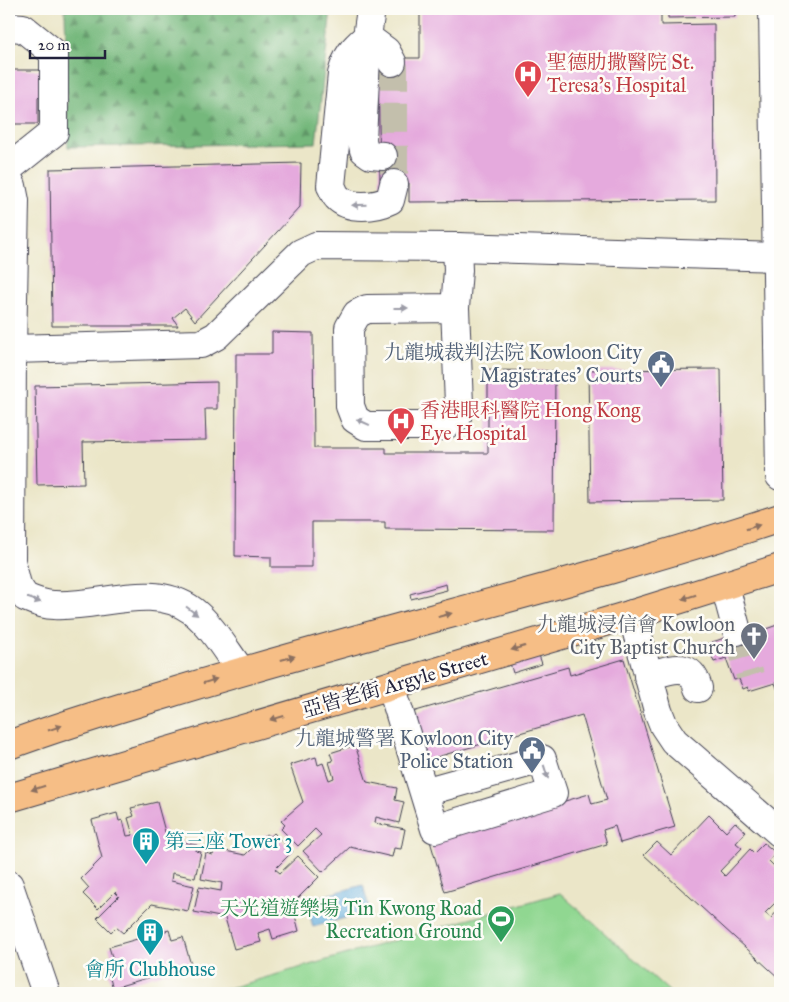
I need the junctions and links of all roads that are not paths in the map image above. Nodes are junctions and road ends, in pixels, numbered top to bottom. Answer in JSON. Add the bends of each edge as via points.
{"nodes":[{"id":1,"x":371,"y":9,"type":"edge"},
{"id":2,"x":772,"y":9,"type":"edge"},
{"id":3,"x":9,"y":27,"type":"edge"},
{"id":4,"x":367,"y":37,"type":"junction"},
{"id":5,"x":392,"y":62,"type":"tunnel mouth"},
{"id":6,"x":383,"y":156,"type":"dead end"},
{"id":7,"x":9,"y":168,"type":"edge"},
{"id":8,"x":9,"y":180,"type":"edge"},
{"id":9,"x":394,"y":184,"type":"tunnel mouth"},
{"id":10,"x":457,"y":246,"type":"junction"},
{"id":11,"x":776,"y":257,"type":"junction"},
{"id":12,"x":455,"y":308,"type":"junction"},
{"id":13,"x":12,"y":349,"type":"junction"},
{"id":14,"x":780,"y":476,"type":"edge"},
{"id":15,"x":780,"y":518,"type":"edge"},
{"id":16,"x":10,"y":526,"type":"edge"},
{"id":17,"x":780,"y":568,"type":"edge"},
{"id":18,"x":725,"y":586,"type":"junction"},
{"id":19,"x":632,"y":614,"type":"junction"},
{"id":20,"x":737,"y":631,"type":"tunnel mouth"},
{"id":21,"x":241,"y":671,"type":"junction"},
{"id":22,"x":648,"y":676,"type":"junction"},
{"id":23,"x":391,"y":685,"type":"junction"},
{"id":24,"x":698,"y":688,"type":"dead end"},
{"id":25,"x":9,"y":745,"type":"edge"},
{"id":26,"x":424,"y":792,"type":"dead end"},
{"id":27,"x":9,"y":798,"type":"edge"},
{"id":28,"x":780,"y":833,"type":"edge"},
{"id":29,"x":9,"y":885,"type":"edge"},
{"id":30,"x":19,"y":949,"type":"edge"},
{"id":31,"x":46,"y":993,"type":"edge"}],
"edges":[{"from":1,"to":4,"type":"street"},
{"from":2,"to":11,"type":"street"},
{"from":3,"to":7,"type":"street","via":[[23,28],[54,53],[54,132]]},
{"from":4,"to":5,"type":"street","via":[[386,51]]},
{"from":4,"to":6,"type":"street","via":[[362,140],[364,150],[371,156]]},
{"from":9,"to":4,"type":"street","one_way":true,"via":[[390,200],[371,205],[350,205],[337,197],[331,186],[342,74],[346,59]]},
{"from":8,"to":13,"type":"street","via":[[15,201]]},
{"from":10,"to":11,"type":"street"},
{"from":10,"to":12,"type":"street"},
{"from":10,"to":13,"type":"street","via":[[316,246],[301,253],[216,336],[201,344]]},
{"from":11,"to":14,"type":"street"},
{"from":12,"to":12,"type":"street","one_way":true,"via":[[457,417],[444,426],[366,426],[355,419],[350,406],[349,328],[357,314],[367,308]]},
{"from":13,"to":16,"type":"street"},
{"from":21,"to":15,"type":"main road","one_way":true},
{"from":16,"to":21,"type":"street","one_way":true,"via":[[13,572],[25,597],[53,605],[134,597],[182,604],[207,624]]},
{"from":17,"to":18,"type":"main road","name":"亞皆老街 Argyle Street"},
{"from":18,"to":19,"type":"main road","name":"亞皆老街 Argyle Street","one_way":true},
{"from":18,"to":20,"type":"street"},
{"from":19,"to":22,"type":"street"},
{"from":19,"to":23,"type":"main road","name":"亞皆老街 Argyle Street","one_way":true},
{"from":25,"to":21,"type":"main road","one_way":true},
{"from":22,"to":24,"type":"street","via":[[675,668],[683,669],[691,673]]},
{"from":22,"to":28,"type":"street","via":[[658,711],[674,741]]},
{"from":23,"to":26,"type":"street"},
{"from":23,"to":27,"type":"main road","name":"亞皆老街 Argyle Street","one_way":true},
{"from":29,"to":30,"type":"street"},
{"from":30,"to":31,"type":"street"}]}
